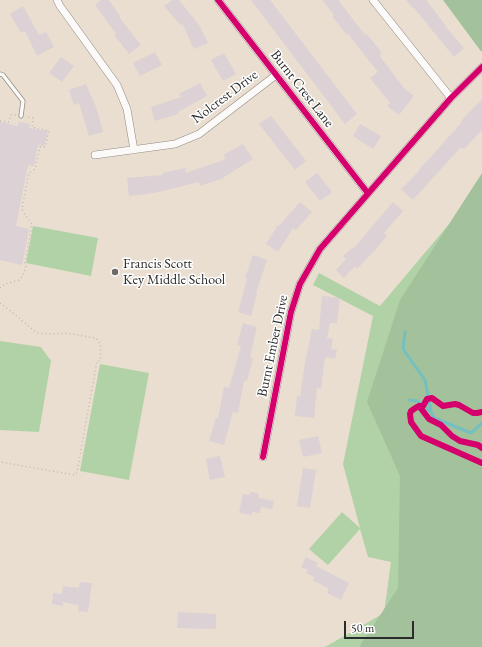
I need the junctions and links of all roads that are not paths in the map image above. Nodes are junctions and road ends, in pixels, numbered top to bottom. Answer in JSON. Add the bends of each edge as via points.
{"nodes":[{"id":1,"x":57,"y":0,"type":"edge"},
{"id":2,"x":218,"y":0,"type":"edge"},
{"id":3,"x":374,"y":0,"type":"edge"},
{"id":4,"x":482,"y":67,"type":"edge"},
{"id":5,"x":0,"y":74,"type":"edge"},
{"id":6,"x":276,"y":75,"type":"junction"},
{"id":7,"x":451,"y":98,"type":"junction"},
{"id":8,"x":22,"y":116,"type":"road end"},
{"id":9,"x":134,"y":150,"type":"junction"},
{"id":10,"x":95,"y":156,"type":"dead end"},
{"id":11,"x":367,"y":192,"type":"junction"},
{"id":12,"x":263,"y":457,"type":"dead end"}],
"edges":[{"from":1,"to":9,"type":"street","via":[[117,85],[127,109]]},
{"from":2,"to":6,"type":"street","name":"Burnt Crest Lane"},
{"from":3,"to":7,"type":"street"},
{"from":4,"to":7,"type":"street","name":"Burnt Ember Drive"},
{"from":5,"to":8,"type":"lane","via":[[4,75],[23,101]]},
{"from":6,"to":9,"type":"street","name":"Nolcrest Drive","via":[[199,134],[175,144]]},
{"from":6,"to":11,"type":"street","name":"Burnt Crest Lane"},
{"from":7,"to":11,"type":"street","name":"Burnt Ember Drive"},
{"from":9,"to":10,"type":"street","name":"Nolcrest Drive"},
{"from":11,"to":12,"type":"street","name":"Burnt Ember Drive","via":[[320,249],[300,284],[291,312]]}]}
